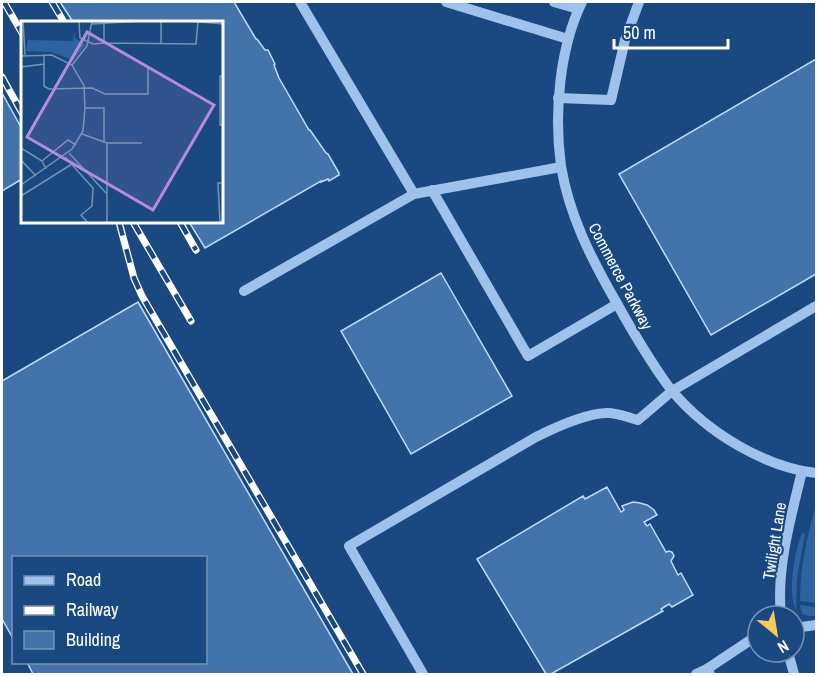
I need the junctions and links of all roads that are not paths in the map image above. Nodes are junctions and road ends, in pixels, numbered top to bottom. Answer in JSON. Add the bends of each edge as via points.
{"nodes":[{"id":1,"x":300,"y":2,"type":"edge"},
{"id":2,"x":446,"y":2,"type":"edge"},
{"id":3,"x":554,"y":2,"type":"edge"},
{"id":4,"x":639,"y":2,"type":"edge"},
{"id":5,"x":580,"y":5,"type":"edge"},
{"id":6,"x":568,"y":39,"type":"junction"},
{"id":7,"x":558,"y":98,"type":"junction"},
{"id":8,"x":561,"y":167,"type":"junction"},
{"id":9,"x":432,"y":190,"type":"junction"},
{"id":10,"x":414,"y":194,"type":"junction"},
{"id":11,"x":244,"y":291,"type":"dead end"},
{"id":12,"x":617,"y":304,"type":"junction"},
{"id":13,"x":816,"y":306,"type":"edge"},
{"id":14,"x":672,"y":391,"type":"junction"},
{"id":15,"x":802,"y":471,"type":"junction"},
{"id":16,"x":816,"y":472,"type":"edge"},
{"id":17,"x":781,"y":604,"type":"edge"},
{"id":18,"x":746,"y":644,"type":"edge"},
{"id":19,"x":709,"y":672,"type":"edge"},
{"id":20,"x":423,"y":674,"type":"edge"},
{"id":21,"x":696,"y":675,"type":"edge"}],
"edges":[{"from":1,"to":10,"type":"street"},
{"from":2,"to":6,"type":"street"},
{"from":3,"to":5,"type":"street"},
{"from":4,"to":7,"type":"street","via":[[625,40],[611,100]]},
{"from":5,"to":6,"type":"street","name":"Commerce Parkway"},
{"from":6,"to":7,"type":"street","name":"Commerce Parkway"},
{"from":7,"to":8,"type":"street","name":"Commerce Parkway"},
{"from":8,"to":9,"type":"street"},
{"from":8,"to":12,"type":"street","name":"Commerce Parkway","via":[[578,228]]},
{"from":9,"to":10,"type":"street"},
{"from":9,"to":12,"type":"street","via":[[528,356]]},
{"from":10,"to":11,"type":"street"},
{"from":12,"to":14,"type":"street","name":"Commerce Parkway"},
{"from":13,"to":14,"type":"street"},
{"from":14,"to":15,"type":"street","name":"Commerce Parkway","via":[[729,439],[768,460]]},
{"from":14,"to":20,"type":"street","via":[[638,420],[608,412],[581,418],[536,437],[349,546]]},
{"from":15,"to":16,"type":"street","name":"Commerce Parkway"},
{"from":15,"to":17,"type":"street","name":"Twilight Lane","via":[[784,557]]},
{"from":18,"to":19,"type":"street"},
{"from":19,"to":21,"type":"street"}]}
